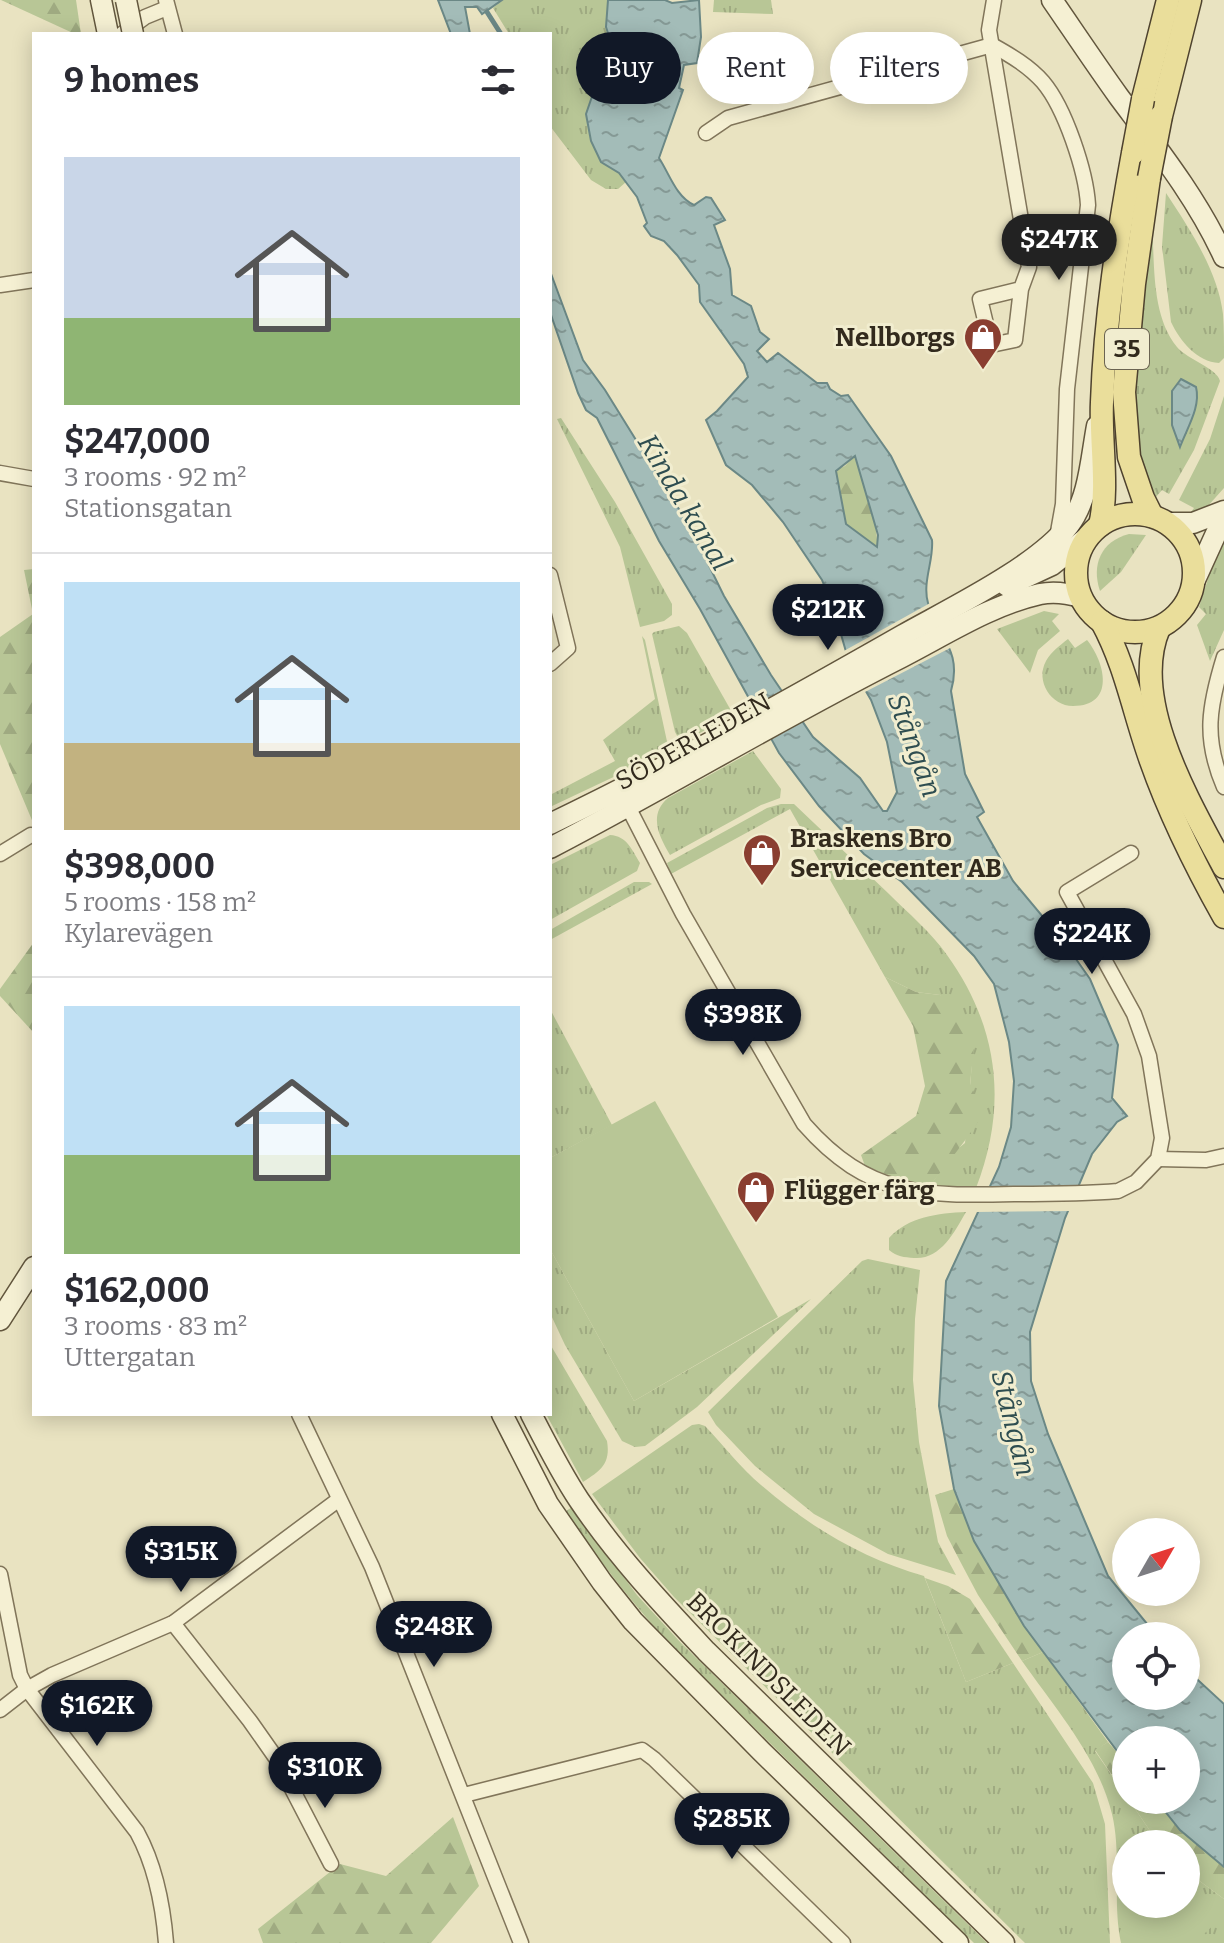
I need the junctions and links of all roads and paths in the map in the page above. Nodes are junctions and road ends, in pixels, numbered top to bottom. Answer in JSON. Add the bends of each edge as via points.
{"nodes":[{"id":1,"x":126,"y":0,"type":"edge"},
{"id":2,"x":994,"y":0,"type":"edge"},
{"id":3,"x":1052,"y":0,"type":"edge"},
{"id":4,"x":1168,"y":0,"type":"edge"},
{"id":5,"x":1190,"y":0,"type":"edge"},
{"id":6,"x":102,"y":2,"type":"edge"},
{"id":7,"x":166,"y":4,"type":"edge"},
{"id":8,"x":108,"y":32,"type":"edge"},
{"id":9,"x":125,"y":32,"type":"edge"},
{"id":10,"x":133,"y":32,"type":"edge"},
{"id":11,"x":174,"y":32,"type":"edge"},
{"id":12,"x":992,"y":45,"type":"junction"},
{"id":13,"x":706,"y":133,"type":"dead end"},
{"id":14,"x":1224,"y":257,"type":"edge"},
{"id":15,"x":32,"y":280,"type":"edge"},
{"id":16,"x":0,"y":285,"type":"edge"},
{"id":17,"x":1021,"y":289,"type":"dead end"},
{"id":18,"x":1102,"y":403,"type":"junction"},
{"id":19,"x":0,"y":473,"type":"edge"},
{"id":20,"x":32,"y":479,"type":"edge"},
{"id":21,"x":1224,"y":514,"type":"edge"},
{"id":22,"x":1160,"y":519,"type":"junction"},
{"id":23,"x":1093,"y":532,"type":"junction"},
{"id":24,"x":1055,"y":540,"type":"junction"},
{"id":25,"x":1194,"y":582,"type":"junction"},
{"id":26,"x":552,"y":583,"type":"edge"},
{"id":27,"x":1081,"y":597,"type":"junction"},
{"id":28,"x":960,"y":603,"type":"junction"},
{"id":29,"x":1102,"y":622,"type":"junction"},
{"id":30,"x":1159,"y":628,"type":"junction"},
{"id":31,"x":1224,"y":657,"type":"edge"},
{"id":32,"x":552,"y":662,"type":"edge"},
{"id":33,"x":722,"y":746,"type":"junction"},
{"id":34,"x":1224,"y":787,"type":"edge"},
{"id":35,"x":624,"y":799,"type":"junction"},
{"id":36,"x":552,"y":823,"type":"edge"},
{"id":37,"x":31,"y":835,"type":"dead end"},
{"id":38,"x":552,"y":847,"type":"edge"},
{"id":39,"x":1131,"y":853,"type":"dead end"},
{"id":40,"x":0,"y":854,"type":"edge"},
{"id":41,"x":1224,"y":867,"type":"edge"},
{"id":42,"x":1224,"y":917,"type":"edge"},
{"id":43,"x":1224,"y":1156,"type":"edge"},
{"id":44,"x":1158,"y":1159,"type":"junction"},
{"id":45,"x":32,"y":1270,"type":"edge"},
{"id":46,"x":0,"y":1320,"type":"edge"},
{"id":47,"x":300,"y":1416,"type":"edge"},
{"id":48,"x":503,"y":1416,"type":"edge"},
{"id":49,"x":532,"y":1416,"type":"edge"},
{"id":50,"x":338,"y":1500,"type":"junction"},
{"id":51,"x":0,"y":1574,"type":"edge"},
{"id":52,"x":173,"y":1623,"type":"junction"},
{"id":53,"x":27,"y":1689,"type":"junction"},
{"id":54,"x":0,"y":1710,"type":"edge"},
{"id":55,"x":464,"y":1795,"type":"junction"},
{"id":56,"x":331,"y":1864,"type":"dead end"},
{"id":57,"x":166,"y":1943,"type":"edge"},
{"id":58,"x":521,"y":1943,"type":"edge"},
{"id":59,"x":843,"y":1943,"type":"edge"},
{"id":60,"x":958,"y":1943,"type":"edge"},
{"id":61,"x":1004,"y":1943,"type":"edge"}],
"edges":[{"from":1,"to":10,"type":"main road","bridge":true},
{"from":2,"to":12,"type":"street","via":[[989,19]]},
{"from":3,"to":14,"type":"main road","via":[[1188,189]]},
{"from":4,"to":18,"type":"main road","number":"35","bridge":true,"via":[[1143,99],[1113,274]]},
{"from":5,"to":22,"type":"main road","number":"35","bridge":true,"via":[[1149,178],[1124,392],[1129,457],[1139,489]]},
{"from":6,"to":8,"type":"main road"},
{"from":7,"to":9,"type":"street"},
{"from":7,"to":11,"type":"street"},
{"from":12,"to":13,"type":"street","via":[[728,118]]},
{"from":12,"to":17,"type":"street","via":[[1029,267]]},
{"from":12,"to":24,"type":"street","via":[[1046,85],[1076,150],[1087,189],[1067,389],[1063,512]]},
{"from":15,"to":16,"type":"street"},
{"from":18,"to":23,"type":"main road","number":"35","via":[[1104,503]]},
{"from":18,"to":24,"type":"main road","name":"SÖDERLEDEN","via":[[1084,496]]},
{"from":19,"to":20,"type":"street"},
{"from":21,"to":22,"type":"main road","via":[[1193,523]]},
{"from":21,"to":25,"type":"main road"},
{"from":22,"to":23,"type":"main road","via":[[1131,513]]},
{"from":22,"to":25,"type":"main road","number":"35","via":[[1187,542]]},
{"from":23,"to":27,"type":"main road","number":"35","via":[[1076,568]]},
{"from":23,"to":28,"type":"main road","name":"SÖDERLEDEN","via":[[1039,572]]},
{"from":24,"to":28,"type":"main road","name":"SÖDERLEDEN"},
{"from":25,"to":30,"type":"main road","via":[[1183,610]]},
{"from":26,"to":32,"type":"street","via":[[568,648]]},
{"from":27,"to":29,"type":"main road"},
{"from":27,"to":33,"type":"main road","name":"SÖDERLEDEN","via":[[1039,594],[970,622]]},
{"from":28,"to":33,"type":"main road","name":"SÖDERLEDEN"},
{"from":29,"to":30,"type":"main road","via":[[1124,631]]},
{"from":29,"to":42,"type":"main road","via":[[1123,666],[1138,725],[1172,815]]},
{"from":30,"to":41,"type":"main road","via":[[1149,666],[1156,712],[1175,767]]},
{"from":31,"to":34,"type":"street","via":[[1209,719],[1213,756]]},
{"from":33,"to":35,"type":"main road","name":"SÖDERLEDEN"},
{"from":35,"to":36,"type":"main road","name":"SÖDERLEDEN"},
{"from":35,"to":38,"type":"main road","name":"SÖDERLEDEN"},
{"from":35,"to":44,"type":"street","via":[[683,914],[804,1124],[820,1143],[862,1173],[911,1192],[949,1196],[1099,1193],[1136,1182]]},
{"from":37,"to":40,"type":"street"},
{"from":39,"to":44,"type":"street","via":[[1067,892],[1141,1030],[1162,1138]]},
{"from":43,"to":44,"type":"street"},
{"from":45,"to":46,"type":"main road"},
{"from":47,"to":50,"type":"street"},
{"from":48,"to":60,"type":"main road","via":[[548,1504],[633,1621]]},
{"from":49,"to":61,"type":"main road","name":"BROKINDSLEDEN","via":[[578,1499],[659,1601]]},
{"from":50,"to":52,"type":"street"},
{"from":50,"to":55,"type":"street","via":[[372,1567]]},
{"from":51,"to":53,"type":"street"},
{"from":52,"to":53,"type":"street"},
{"from":52,"to":56,"type":"street","via":[[276,1758]]},
{"from":53,"to":54,"type":"street"},
{"from":53,"to":57,"type":"street","via":[[137,1832],[159,1895]]},
{"from":55,"to":58,"type":"street"},
{"from":55,"to":59,"type":"street","via":[[642,1750]]}]}
